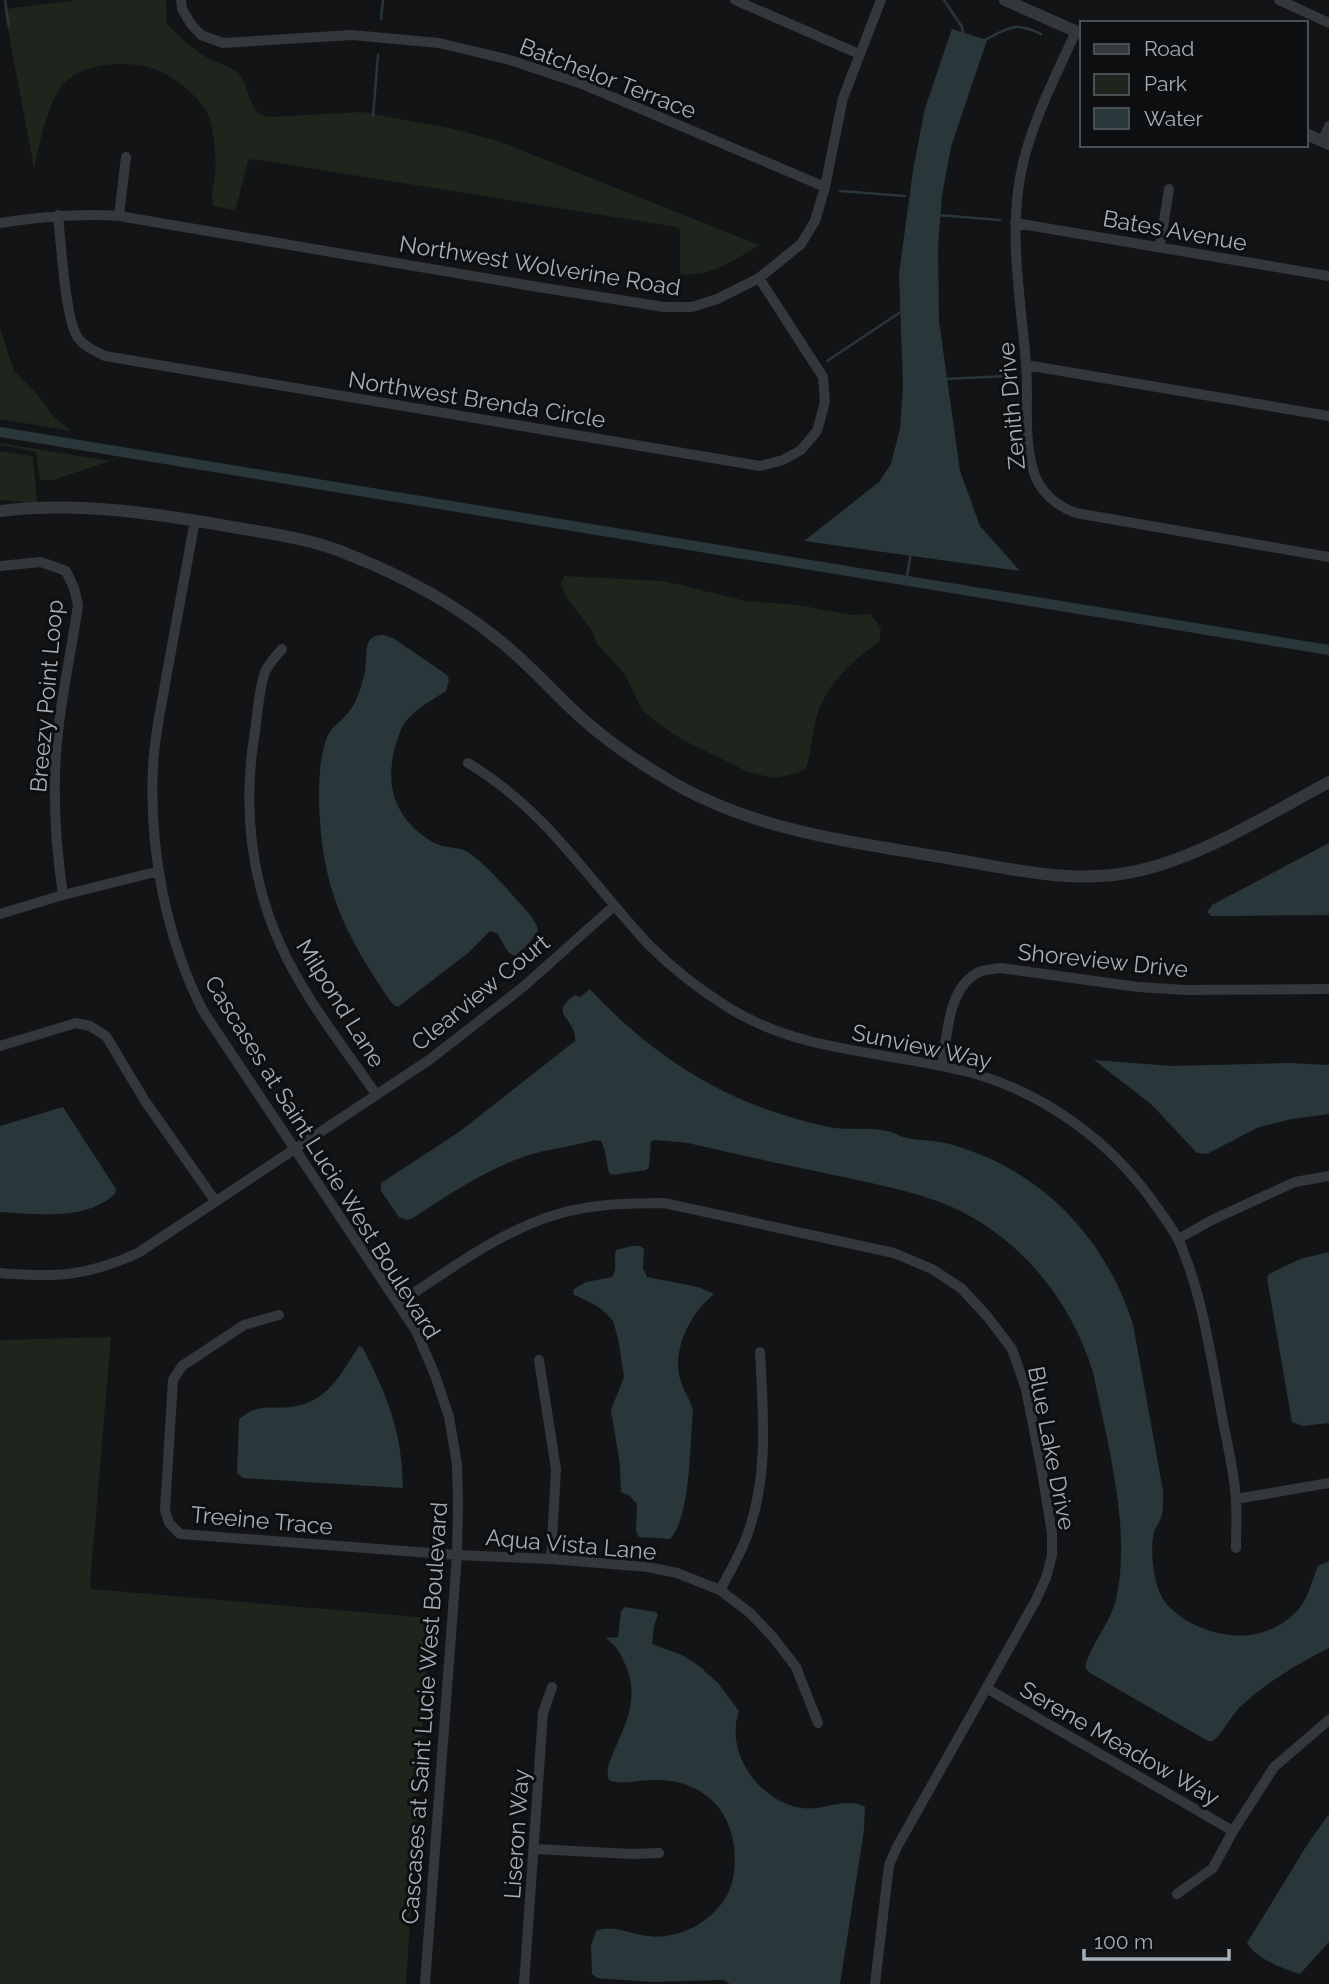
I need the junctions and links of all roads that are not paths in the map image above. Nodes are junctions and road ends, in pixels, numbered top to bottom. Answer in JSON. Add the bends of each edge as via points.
{"nodes":[{"id":1,"x":181,"y":0,"type":"edge"},
{"id":2,"x":735,"y":0,"type":"edge"},
{"id":3,"x":881,"y":0,"type":"edge"},
{"id":4,"x":1005,"y":0,"type":"edge"},
{"id":5,"x":1279,"y":0,"type":"edge"},
{"id":6,"x":1329,"y":23,"type":"edge"},
{"id":7,"x":1079,"y":32,"type":"edge"},
{"id":8,"x":859,"y":54,"type":"junction"},
{"id":9,"x":1329,"y":126,"type":"edge"},
{"id":10,"x":1308,"y":135,"type":"edge"},
{"id":11,"x":1326,"y":142,"type":"edge"},
{"id":12,"x":126,"y":157,"type":"dead end"},
{"id":13,"x":825,"y":187,"type":"junction"},
{"id":14,"x":1169,"y":189,"type":"dead end"},
{"id":15,"x":58,"y":215,"type":"junction"},
{"id":16,"x":119,"y":216,"type":"junction"},
{"id":17,"x":0,"y":223,"type":"edge"},
{"id":18,"x":1015,"y":223,"type":"junction"},
{"id":19,"x":1160,"y":246,"type":"junction"},
{"id":20,"x":1329,"y":276,"type":"edge"},
{"id":21,"x":759,"y":278,"type":"junction"},
{"id":22,"x":1026,"y":365,"type":"junction"},
{"id":23,"x":1329,"y":416,"type":"edge"},
{"id":24,"x":0,"y":511,"type":"edge"},
{"id":25,"x":195,"y":520,"type":"junction"},
{"id":26,"x":1329,"y":557,"type":"edge"},
{"id":27,"x":0,"y":566,"type":"edge"},
{"id":28,"x":282,"y":649,"type":"dead end"},
{"id":29,"x":468,"y":763,"type":"dead end"},
{"id":30,"x":1329,"y":782,"type":"edge"},
{"id":31,"x":159,"y":871,"type":"junction"},
{"id":32,"x":63,"y":895,"type":"junction"},
{"id":33,"x":614,"y":906,"type":"junction"},
{"id":34,"x":0,"y":914,"type":"edge"},
{"id":35,"x":1329,"y":989,"type":"edge"},
{"id":36,"x":0,"y":1046,"type":"edge"},
{"id":37,"x":942,"y":1065,"type":"junction"},
{"id":38,"x":376,"y":1094,"type":"junction"},
{"id":39,"x":295,"y":1149,"type":"junction"},
{"id":40,"x":1329,"y":1176,"type":"edge"},
{"id":41,"x":216,"y":1202,"type":"junction"},
{"id":42,"x":1178,"y":1239,"type":"junction"},
{"id":43,"x":0,"y":1273,"type":"edge"},
{"id":44,"x":399,"y":1303,"type":"junction"},
{"id":45,"x":279,"y":1315,"type":"dead end"},
{"id":46,"x":760,"y":1352,"type":"dead end"},
{"id":47,"x":539,"y":1360,"type":"dead end"},
{"id":48,"x":1329,"y":1483,"type":"edge"},
{"id":49,"x":1236,"y":1499,"type":"junction"},
{"id":50,"x":1237,"y":1548,"type":"dead end"},
{"id":51,"x":457,"y":1555,"type":"junction"},
{"id":52,"x":551,"y":1559,"type":"junction"},
{"id":53,"x":720,"y":1590,"type":"junction"},
{"id":54,"x":552,"y":1688,"type":"dead end"},
{"id":55,"x":988,"y":1689,"type":"junction"},
{"id":56,"x":1329,"y":1720,"type":"edge"},
{"id":57,"x":818,"y":1723,"type":"dead end"},
{"id":58,"x":1233,"y":1830,"type":"junction"},
{"id":59,"x":535,"y":1849,"type":"junction"},
{"id":60,"x":659,"y":1853,"type":"dead end"},
{"id":61,"x":1177,"y":1894,"type":"dead end"},
{"id":62,"x":425,"y":1984,"type":"edge"},
{"id":63,"x":524,"y":1984,"type":"edge"},
{"id":64,"x":875,"y":1984,"type":"edge"}],
"edges":[{"from":1,"to":13,"type":"street","name":"Batchelor Terrace","via":[[182,9],[201,35],[223,43],[352,35],[439,43],[510,60],[582,84]]},
{"from":2,"to":8,"type":"street"},
{"from":3,"to":8,"type":"street","name":"Northwest Wolverine Road"},
{"from":4,"to":7,"type":"street"},
{"from":5,"to":6,"type":"street"},
{"from":7,"to":18,"type":"street","name":"Zenith Drive","via":[[1034,125],[1022,166]]},
{"from":8,"to":13,"type":"street","name":"Northwest Wolverine Road","via":[[843,98]]},
{"from":9,"to":11,"type":"street"},
{"from":10,"to":11,"type":"street"},
{"from":12,"to":16,"type":"street"},
{"from":13,"to":21,"type":"street","name":"Northwest Wolverine Road","via":[[815,221],[801,244]]},
{"from":14,"to":19,"type":"street"},
{"from":15,"to":16,"type":"street","name":"Northwest Wolverine Road"},
{"from":15,"to":17,"type":"street","name":"Northwest Wolverine Road"},
{"from":15,"to":21,"type":"street","name":"Northwest Brenda Circle","via":[[71,321],[79,338],[105,356],[760,466],[801,450],[817,431],[825,402],[823,377]]},
{"from":16,"to":21,"type":"street","name":"Northwest Wolverine Road","via":[[664,307],[692,307]]},
{"from":18,"to":19,"type":"street","name":"Bates Avenue"},
{"from":18,"to":22,"type":"street","name":"Zenith Drive"},
{"from":19,"to":20,"type":"street","name":"Bates Avenue"},
{"from":22,"to":23,"type":"street"},
{"from":22,"to":26,"type":"street","name":"Zenith Drive","via":[[1033,471],[1056,504],[1097,518]]},
{"from":24,"to":25,"type":"street","via":[[64,507]]},
{"from":25,"to":30,"type":"street","via":[[322,546],[397,577],[494,636],[609,741],[666,779],[721,806],[808,835],[1053,876],[1102,877],[1167,863]]},
{"from":25,"to":31,"type":"street","name":"Cascases at Saint Lucie West Boulevard","via":[[153,766]]},
{"from":27,"to":32,"type":"street","name":"Breezy Point Loop","via":[[41,562],[66,570],[79,605],[55,775],[55,839]]},
{"from":28,"to":38,"type":"street","name":"Milpond Lane","via":[[265,671],[251,760],[249,799],[259,884],[281,948],[309,999]]},
{"from":29,"to":33,"type":"street","name":"Sunview Way","via":[[496,779],[539,817]]},
{"from":31,"to":32,"type":"street"},
{"from":31,"to":39,"type":"street","name":"Cascases at Saint Lucie West Boulevard","via":[[186,978]]},
{"from":32,"to":34,"type":"street"},
{"from":33,"to":37,"type":"street","name":"Sunview Way","via":[[690,980],[764,1027],[809,1043]]},
{"from":33,"to":38,"type":"street","name":"Clearview Court","via":[[523,987],[429,1060]]},
{"from":35,"to":37,"type":"street","name":"Shoreview Drive","via":[[1185,990],[1001,968],[981,971],[963,983],[953,1005]]},
{"from":36,"to":41,"type":"street","via":[[76,1023],[106,1036]]},
{"from":37,"to":42,"type":"street","name":"Sunview Way","via":[[1031,1096],[1068,1118],[1139,1180]]},
{"from":38,"to":39,"type":"street","name":"Clearview Court"},
{"from":39,"to":41,"type":"street","name":"Clearview Court"},
{"from":39,"to":44,"type":"street","name":"Cascases at Saint Lucie West Boulevard"},
{"from":40,"to":42,"type":"street","via":[[1295,1182]]},
{"from":41,"to":43,"type":"street","name":"Clearview Court","via":[[110,1266],[72,1275]]},
{"from":42,"to":49,"type":"street","name":"Sunview Way","via":[[1208,1339]]},
{"from":44,"to":51,"type":"street","name":"Cascases at Saint Lucie West Boulevard","via":[[416,1331],[449,1417],[457,1464]]},
{"from":44,"to":55,"type":"street","name":"Blue Lake Drive","via":[[529,1224],[559,1213],[628,1203],[664,1203],[894,1253],[961,1288],[1012,1349],[1026,1389],[1052,1533],[1046,1578]]},
{"from":45,"to":51,"type":"street","name":"Treeine Trace","via":[[244,1325],[182,1366],[173,1380],[165,1510],[169,1523],[180,1534]]},
{"from":46,"to":53,"type":"street","via":[[764,1418],[758,1499],[748,1533]]},
{"from":47,"to":52,"type":"street","via":[[556,1469]]},
{"from":48,"to":49,"type":"street"},
{"from":49,"to":50,"type":"street","name":"Sunview Way"},
{"from":51,"to":52,"type":"street","name":"Aqua Vista Lane"},
{"from":51,"to":62,"type":"street","name":"Cascases at Saint Lucie West Boulevard"},
{"from":52,"to":53,"type":"street","name":"Aqua Vista Lane","via":[[657,1569]]},
{"from":53,"to":57,"type":"street","name":"Aqua Vista Lane","via":[[750,1613],[796,1667]]},
{"from":54,"to":59,"type":"street","name":"Liseron Way","via":[[543,1713]]},
{"from":55,"to":58,"type":"street","name":"Serene Meadow Way"},
{"from":55,"to":64,"type":"street","name":"Blue Lake Drive","via":[[889,1865]]},
{"from":56,"to":58,"type":"street","via":[[1275,1767]]},
{"from":58,"to":61,"type":"street","via":[[1213,1868]]},
{"from":59,"to":60,"type":"street"},
{"from":59,"to":63,"type":"street","name":"Liseron Way"}]}
